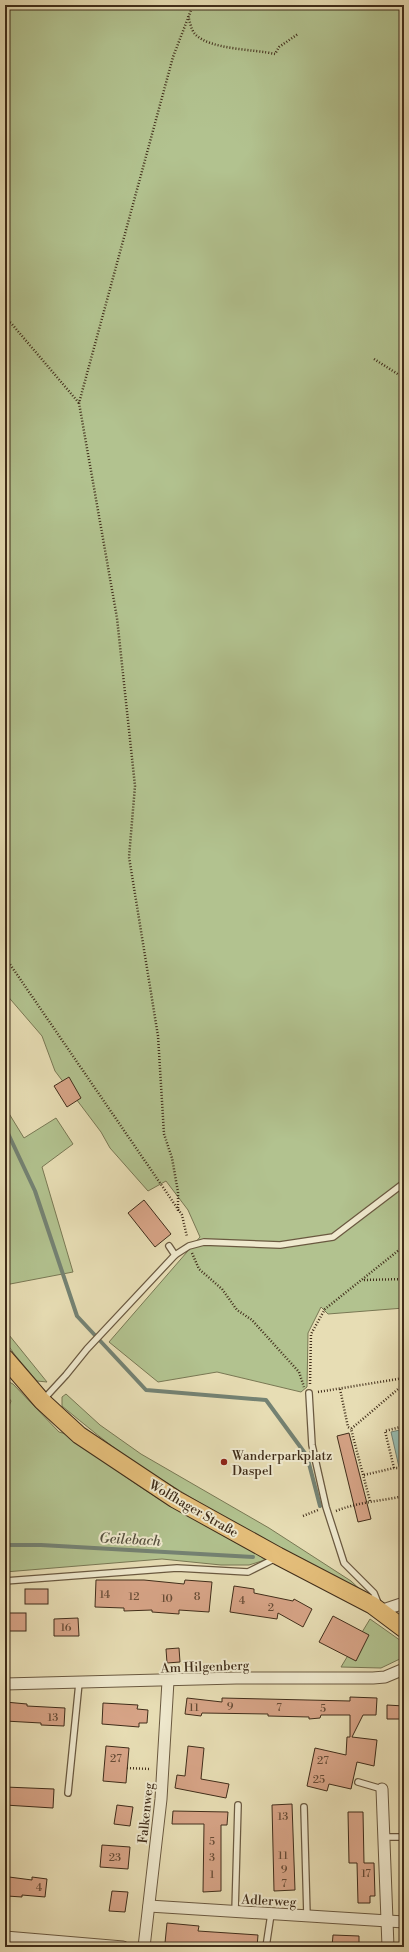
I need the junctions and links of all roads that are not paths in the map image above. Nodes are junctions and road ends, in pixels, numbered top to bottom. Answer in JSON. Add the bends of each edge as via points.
{"nodes":[{"id":1,"x":404,"y":1183,"type":"edge"},
{"id":2,"x":169,"y":1246,"type":"dead end"},
{"id":3,"x":175,"y":1255,"type":"junction"},
{"id":4,"x":8,"y":1366,"type":"edge"},
{"id":5,"x":309,"y":1393,"type":"road end"},
{"id":6,"x":42,"y":1401,"type":"junction"},
{"id":7,"x":278,"y":1556,"type":"junction"},
{"id":8,"x":5,"y":1581,"type":"edge"},
{"id":9,"x":404,"y":1604,"type":"edge"},
{"id":10,"x":380,"y":1611,"type":"junction"},
{"id":11,"x":404,"y":1629,"type":"edge"},
{"id":12,"x":404,"y":1669,"type":"edge"},
{"id":13,"x":168,"y":1681,"type":"junction"},
{"id":14,"x":79,"y":1683,"type":"junction"},
{"id":15,"x":5,"y":1684,"type":"edge"},
{"id":16,"x":358,"y":1782,"type":"dead end"},
{"id":17,"x":382,"y":1789,"type":"joint"},
{"id":18,"x":68,"y":1793,"type":"dead end"},
{"id":19,"x":238,"y":1805,"type":"dead end"},
{"id":20,"x":304,"y":1807,"type":"dead end"},
{"id":21,"x":385,"y":1837,"type":"junction"},
{"id":22,"x":404,"y":1837,"type":"edge"},
{"id":23,"x":149,"y":1906,"type":"junction"},
{"id":24,"x":235,"y":1912,"type":"junction"},
{"id":25,"x":271,"y":1914,"type":"junction"},
{"id":26,"x":306,"y":1916,"type":"junction"},
{"id":27,"x":388,"y":1921,"type":"junction"},
{"id":28,"x":404,"y":1922,"type":"edge"},
{"id":29,"x":5,"y":1937,"type":"edge"},
{"id":30,"x":123,"y":1947,"type":"edge"},
{"id":31,"x":144,"y":1947,"type":"edge"},
{"id":32,"x":266,"y":1947,"type":"edge"},
{"id":33,"x":388,"y":1947,"type":"edge"}],
"edges":[{"from":1,"to":3,"type":"lane","via":[[333,1237],[280,1245],[204,1242],[189,1246]]},
{"from":2,"to":3,"type":"lane"},
{"from":3,"to":6,"type":"lane","via":[[102,1332]]},
{"from":4,"to":6,"type":"main road","name":"Wolfhager Straße"},
{"from":5,"to":10,"type":"lane","via":[[312,1445],[326,1507],[344,1563],[374,1593]]},
{"from":6,"to":7,"type":"main road","name":"Wolfhager Straße","via":[[79,1435],[175,1500]]},
{"from":7,"to":8,"type":"lane","via":[[248,1572],[177,1568]]},
{"from":7,"to":10,"type":"main road","name":"Wolfhager Straße"},
{"from":9,"to":10,"type":"street"},
{"from":10,"to":11,"type":"main road","name":"Wolfhager Straße"},
{"from":12,"to":13,"type":"street","name":"Am Hilgenberg","via":[[386,1677]]},
{"from":13,"to":14,"type":"street","name":"Am Hilgenberg"},
{"from":13,"to":23,"type":"street","name":"Falkenweg","via":[[163,1770]]},
{"from":14,"to":15,"type":"street","name":"Am Hilgenberg"},
{"from":14,"to":18,"type":"lane"},
{"from":16,"to":17,"type":"lane"},
{"from":17,"to":21,"type":"street"},
{"from":19,"to":24,"type":"lane"},
{"from":20,"to":26,"type":"lane"},
{"from":21,"to":22,"type":"lane"},
{"from":21,"to":27,"type":"street"},
{"from":23,"to":24,"type":"street","name":"Adlerweg"},
{"from":23,"to":31,"type":"street","name":"Falkenweg"},
{"from":24,"to":25,"type":"street","name":"Adlerweg"},
{"from":25,"to":26,"type":"street","name":"Adlerweg"},
{"from":25,"to":32,"type":"lane"},
{"from":26,"to":27,"type":"street","name":"Adlerweg"},
{"from":27,"to":28,"type":"street","name":"Adlerweg"},
{"from":27,"to":33,"type":"street"},
{"from":29,"to":30,"type":"street"}]}
